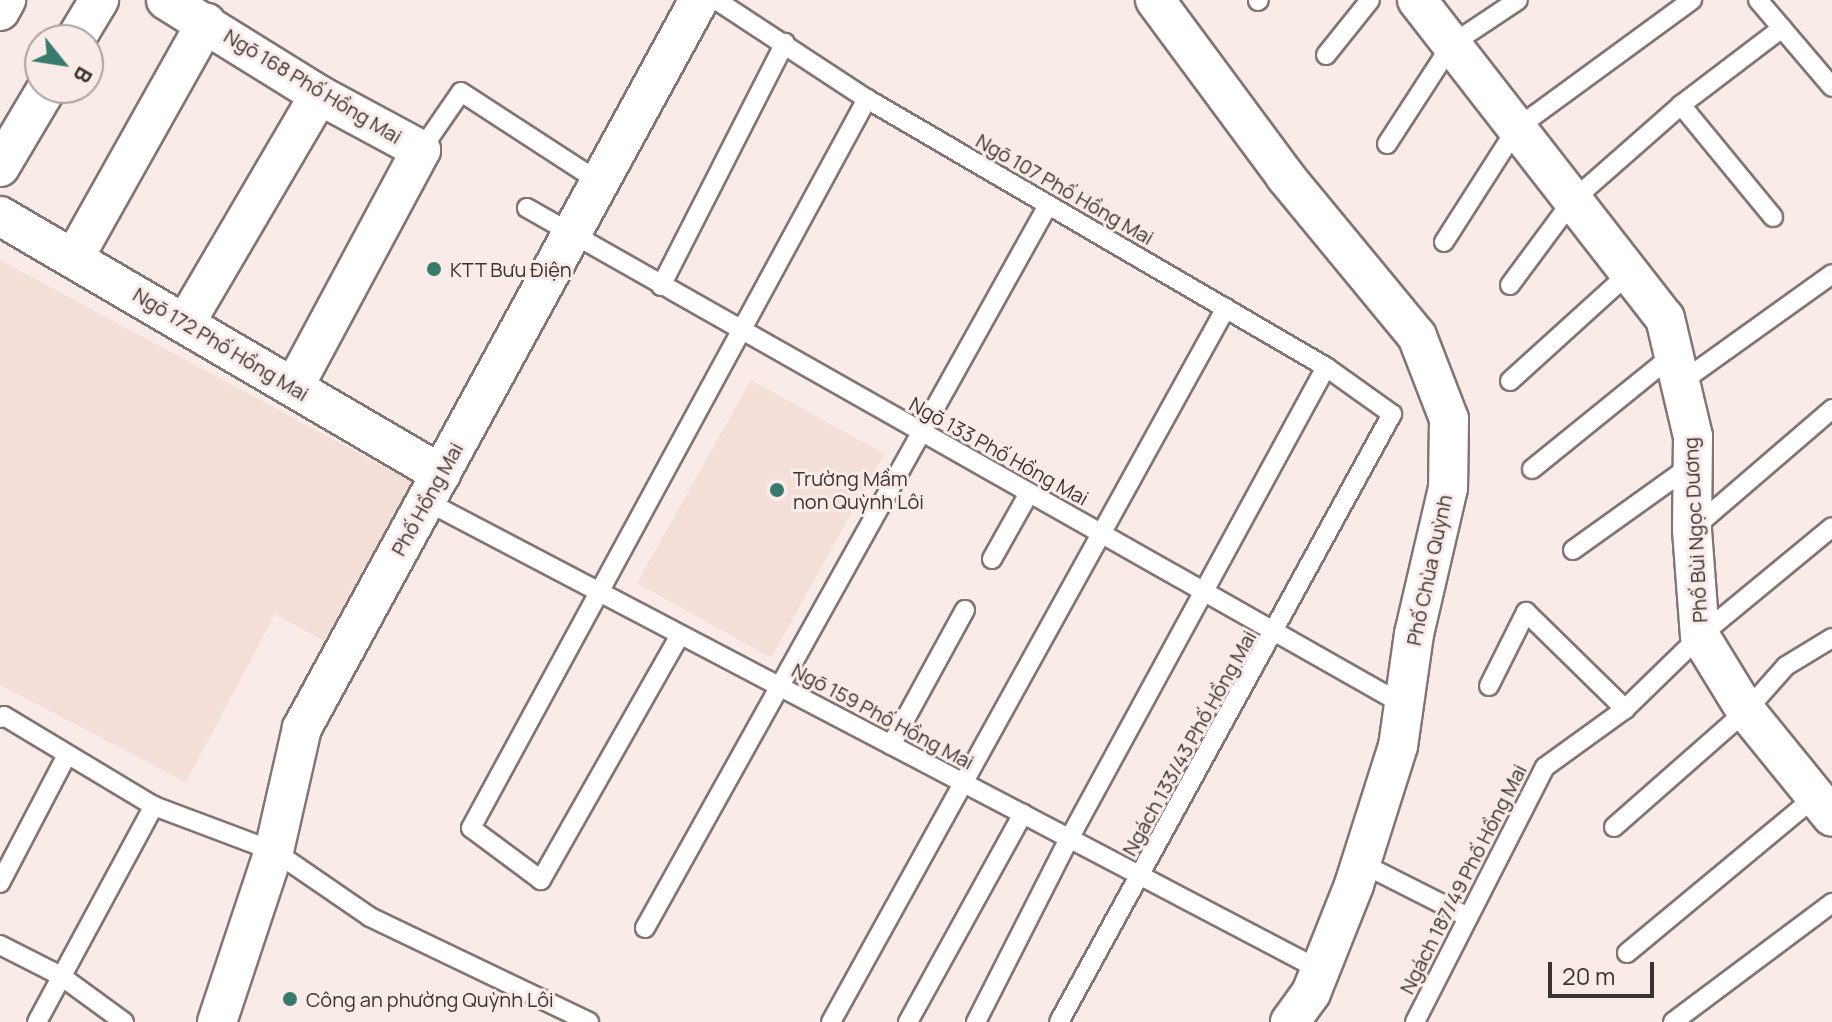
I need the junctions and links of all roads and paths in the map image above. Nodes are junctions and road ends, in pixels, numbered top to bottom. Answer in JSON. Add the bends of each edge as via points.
{"nodes":[{"id":1,"x":6,"y":0,"type":"edge"},
{"id":2,"x":99,"y":0,"type":"edge"},
{"id":3,"x":166,"y":0,"type":"edge"},
{"id":4,"x":699,"y":0,"type":"edge"},
{"id":5,"x":716,"y":0,"type":"edge"},
{"id":6,"x":1155,"y":0,"type":"edge"},
{"id":7,"x":1370,"y":0,"type":"edge"},
{"id":8,"x":1417,"y":0,"type":"edge"},
{"id":9,"x":1518,"y":0,"type":"edge"},
{"id":10,"x":1692,"y":0,"type":"edge"},
{"id":11,"x":1758,"y":0,"type":"edge"},
{"id":12,"x":0,"y":11,"type":"edge"},
{"id":13,"x":206,"y":23,"type":"junction"},
{"id":14,"x":85,"y":24,"type":"edge"},
{"id":15,"x":1782,"y":28,"type":"junction"},
{"id":16,"x":785,"y":43,"type":"junction"},
{"id":17,"x":1452,"y":44,"type":"junction"},
{"id":18,"x":1326,"y":55,"type":"dead end"},
{"id":19,"x":1832,"y":87,"type":"edge"},
{"id":20,"x":319,"y":95,"type":"junction"},
{"id":21,"x":867,"y":99,"type":"junction"},
{"id":22,"x":37,"y":104,"type":"edge"},
{"id":23,"x":1681,"y":105,"type":"junction"},
{"id":24,"x":1517,"y":128,"type":"junction"},
{"id":25,"x":1387,"y":144,"type":"dead end"},
{"id":26,"x":421,"y":150,"type":"junction"},
{"id":27,"x":0,"y":167,"type":"edge"},
{"id":28,"x":601,"y":183,"type":"junction"},
{"id":29,"x":1573,"y":200,"type":"junction"},
{"id":30,"x":1048,"y":205,"type":"junction"},
{"id":31,"x":527,"y":208,"type":"dead end"},
{"id":32,"x":0,"y":216,"type":"edge"},
{"id":33,"x":1773,"y":217,"type":"dead end"},
{"id":34,"x":572,"y":235,"type":"junction"},
{"id":35,"x":1444,"y":242,"type":"dead end"},
{"id":36,"x":74,"y":258,"type":"junction"},
{"id":37,"x":1629,"y":273,"type":"junction"},
{"id":38,"x":1832,"y":274,"type":"edge"},
{"id":39,"x":1510,"y":285,"type":"dead end"},
{"id":40,"x":661,"y":286,"type":"junction"},
{"id":41,"x":1226,"y":308,"type":"junction"},
{"id":42,"x":186,"y":322,"type":"junction"},
{"id":43,"x":743,"y":331,"type":"junction"},
{"id":44,"x":1326,"y":367,"type":"junction"},
{"id":45,"x":1677,"y":369,"type":"junction"},
{"id":46,"x":1510,"y":381,"type":"dead end"},
{"id":47,"x":294,"y":387,"type":"junction"},
{"id":48,"x":1832,"y":409,"type":"edge"},
{"id":49,"x":1392,"y":414,"type":"joint"},
{"id":50,"x":923,"y":433,"type":"junction"},
{"id":51,"x":1693,"y":464,"type":"junction"},
{"id":52,"x":1532,"y":469,"type":"dead end"},
{"id":53,"x":433,"y":488,"type":"junction"},
{"id":54,"x":1029,"y":493,"type":"junction"},
{"id":55,"x":1832,"y":527,"type":"edge"},
{"id":56,"x":1692,"y":530,"type":"junction"},
{"id":57,"x":1100,"y":533,"type":"junction"},
{"id":58,"x":1573,"y":550,"type":"dead end"},
{"id":59,"x":992,"y":559,"type":"dead end"},
{"id":60,"x":598,"y":592,"type":"junction"},
{"id":61,"x":1206,"y":593,"type":"junction"},
{"id":62,"x":965,"y":610,"type":"dead end"},
{"id":63,"x":1276,"y":633,"type":"junction"},
{"id":64,"x":680,"y":635,"type":"junction"},
{"id":65,"x":1700,"y":636,"type":"junction"},
{"id":66,"x":1832,"y":638,"type":"edge"},
{"id":67,"x":1489,"y":686,"type":"dead end"},
{"id":68,"x":779,"y":687,"type":"junction"},
{"id":69,"x":1404,"y":705,"type":"junction"},
{"id":70,"x":1625,"y":709,"type":"junction"},
{"id":71,"x":1746,"y":711,"type":"junction"},
{"id":72,"x":0,"y":718,"type":"edge"},
{"id":73,"x":891,"y":745,"type":"junction"},
{"id":74,"x":67,"y":755,"type":"junction"},
{"id":75,"x":962,"y":782,"type":"junction"},
{"id":76,"x":154,"y":806,"type":"junction"},
{"id":77,"x":1824,"y":807,"type":"edge"},
{"id":78,"x":1023,"y":814,"type":"junction"},
{"id":79,"x":1614,"y":827,"type":"dead end"},
{"id":80,"x":1069,"y":839,"type":"junction"},
{"id":81,"x":274,"y":851,"type":"junction"},
{"id":82,"x":1361,"y":863,"type":"junction"},
{"id":83,"x":1139,"y":875,"type":"junction"},
{"id":84,"x":0,"y":883,"type":"edge"},
{"id":85,"x":1832,"y":903,"type":"edge"},
{"id":86,"x":1468,"y":917,"type":"junction"},
{"id":87,"x":645,"y":928,"type":"dead end"},
{"id":88,"x":0,"y":945,"type":"edge"},
{"id":89,"x":1627,"y":953,"type":"dead end"},
{"id":90,"x":1320,"y":970,"type":"junction"},
{"id":91,"x":61,"y":976,"type":"junction"},
{"id":92,"x":581,"y":1020,"type":"edge"},
{"id":93,"x":37,"y":1022,"type":"edge"},
{"id":94,"x":124,"y":1022,"type":"edge"},
{"id":95,"x":217,"y":1022,"type":"edge"},
{"id":96,"x":831,"y":1022,"type":"edge"},
{"id":97,"x":908,"y":1022,"type":"edge"},
{"id":98,"x":976,"y":1022,"type":"edge"},
{"id":99,"x":1059,"y":1022,"type":"edge"},
{"id":100,"x":1290,"y":1022,"type":"edge"},
{"id":101,"x":1415,"y":1022,"type":"edge"},
{"id":102,"x":1673,"y":1022,"type":"edge"}],
"edges":[{"from":1,"to":12,"type":"street"},
{"from":2,"to":14,"type":"street"},
{"from":3,"to":13,"type":"street","name":"Ngõ 168 Phố Hồng Mai"},
{"from":4,"to":28,"type":"street","name":"Phố Hồng Mai"},
{"from":5,"to":16,"type":"lane","name":"Ngõ 107 Phố Hồng Mai"},
{"from":6,"to":69,"type":"street","name":"Phố Chùa Quỳnh","via":[[1285,176],[1417,336],[1449,419],[1448,488],[1417,618]]},
{"from":7,"to":18,"type":"lane"},
{"from":8,"to":17,"type":"street","name":"Phố Bùi Ngọc Dương"},
{"from":9,"to":17,"type":"lane"},
{"from":10,"to":24,"type":"lane"},
{"from":11,"to":15,"type":"lane"},
{"from":13,"to":20,"type":"street","name":"Ngõ 168 Phố Hồng Mai"},
{"from":13,"to":36,"type":"street"},
{"from":15,"to":19,"type":"lane"},
{"from":15,"to":23,"type":"lane"},
{"from":16,"to":21,"type":"lane","name":"Ngõ 107 Phố Hồng Mai"},
{"from":16,"to":40,"type":"lane"},
{"from":17,"to":24,"type":"street","name":"Phố Bùi Ngọc Dương"},
{"from":17,"to":25,"type":"lane"},
{"from":20,"to":26,"type":"street","name":"Ngõ 168 Phố Hồng Mai"},
{"from":20,"to":42,"type":"street"},
{"from":21,"to":30,"type":"lane","name":"Ngõ 107 Phố Hồng Mai"},
{"from":21,"to":43,"type":"lane"},
{"from":22,"to":27,"type":"street"},
{"from":23,"to":29,"type":"lane"},
{"from":23,"to":33,"type":"lane"},
{"from":24,"to":29,"type":"street","name":"Phố Bùi Ngọc Dương"},
{"from":24,"to":35,"type":"lane"},
{"from":26,"to":28,"type":"lane","name":"Ngõ 168 Phố Hồng Mai","via":[[461,92]]},
{"from":26,"to":47,"type":"street"},
{"from":28,"to":34,"type":"street","name":"Phố Hồng Mai"},
{"from":29,"to":37,"type":"street","name":"Phố Bùi Ngọc Dương"},
{"from":29,"to":39,"type":"lane"},
{"from":30,"to":41,"type":"lane","name":"Ngõ 107 Phố Hồng Mai"},
{"from":30,"to":50,"type":"lane"},
{"from":31,"to":34,"type":"lane","name":"Ngõ 133 Phố Hồng Mai"},
{"from":32,"to":36,"type":"street","name":"Ngõ 172 Phố Hồng Mai"},
{"from":34,"to":40,"type":"lane","name":"Ngõ 133 Phố Hồng Mai"},
{"from":34,"to":53,"type":"street","name":"Phố Hồng Mai"},
{"from":36,"to":42,"type":"street","name":"Ngõ 172 Phố Hồng Mai"},
{"from":37,"to":45,"type":"street","name":"Phố Bùi Ngọc Dương","via":[[1665,318]]},
{"from":37,"to":46,"type":"lane"},
{"from":38,"to":45,"type":"lane"},
{"from":40,"to":43,"type":"lane","name":"Ngõ 133 Phố Hồng Mai"},
{"from":41,"to":44,"type":"lane","name":"Ngõ 107 Phố Hồng Mai"},
{"from":41,"to":57,"type":"lane"},
{"from":42,"to":47,"type":"street","name":"Ngõ 172 Phố Hồng Mai"},
{"from":43,"to":50,"type":"lane","name":"Ngõ 133 Phố Hồng Mai"},
{"from":43,"to":60,"type":"lane"},
{"from":44,"to":49,"type":"lane","name":"Ngõ 107 Phố Hồng Mai"},
{"from":44,"to":61,"type":"lane"},
{"from":45,"to":51,"type":"street","name":"Phố Bùi Ngọc Dương","via":[[1693,436]]},
{"from":45,"to":52,"type":"lane"},
{"from":47,"to":53,"type":"street","name":"Ngõ 172 Phố Hồng Mai"},
{"from":48,"to":56,"type":"lane"},
{"from":49,"to":63,"type":"lane","name":"Ngách 133/43 Phố Hồng Mai"},
{"from":50,"to":54,"type":"lane","name":"Ngõ 133 Phố Hồng Mai"},
{"from":50,"to":68,"type":"lane"},
{"from":51,"to":56,"type":"street","name":"Phố Bùi Ngọc Dương"},
{"from":51,"to":58,"type":"lane"},
{"from":53,"to":60,"type":"lane","name":"Ngõ 159 Phố Hồng Mai"},
{"from":53,"to":81,"type":"street","name":"Phố Hồng Mai","via":[[302,728]]},
{"from":54,"to":57,"type":"lane","name":"Ngõ 133 Phố Hồng Mai"},
{"from":54,"to":59,"type":"lane"},
{"from":55,"to":65,"type":"lane","name":"Ngách 187/49 Phố Hồng Mai"},
{"from":56,"to":65,"type":"street","name":"Phố Bùi Ngọc Dương"},
{"from":57,"to":61,"type":"lane","name":"Ngõ 133 Phố Hồng Mai"},
{"from":57,"to":75,"type":"lane"},
{"from":60,"to":64,"type":"lane","name":"Ngõ 159 Phố Hồng Mai"},
{"from":60,"to":64,"type":"lane","via":[[471,828],[541,880]]},
{"from":61,"to":63,"type":"lane","name":"Ngõ 133 Phố Hồng Mai"},
{"from":61,"to":80,"type":"lane"},
{"from":62,"to":73,"type":"lane"},
{"from":63,"to":69,"type":"lane","name":"Ngõ 133 Phố Hồng Mai"},
{"from":63,"to":83,"type":"lane","name":"Ngách 133/43 Phố Hồng Mai"},
{"from":64,"to":68,"type":"lane","name":"Ngõ 159 Phố Hồng Mai"},
{"from":65,"to":70,"type":"lane","name":"Ngách 187/49 Phố Hồng Mai"},
{"from":65,"to":71,"type":"street","name":"Phố Bùi Ngọc Dương"},
{"from":66,"to":71,"type":"lane","via":[[1786,666]]},
{"from":67,"to":70,"type":"lane","via":[[1526,612]]},
{"from":68,"to":73,"type":"lane","name":"Ngõ 159 Phố Hồng Mai"},
{"from":68,"to":87,"type":"lane"},
{"from":69,"to":82,"type":"street","name":"Phố Chùa Quỳnh","via":[[1398,746]]},
{"from":70,"to":86,"type":"lane","name":"Ngách 187/49 Phố Hồng Mai","via":[[1545,767]]},
{"from":71,"to":77,"type":"street","name":"Phố Bùi Ngọc Dương"},
{"from":71,"to":79,"type":"lane"},
{"from":72,"to":74,"type":"lane"},
{"from":73,"to":75,"type":"lane","name":"Ngõ 159 Phố Hồng Mai"},
{"from":74,"to":76,"type":"lane"},
{"from":74,"to":84,"type":"lane"},
{"from":75,"to":78,"type":"lane","name":"Ngõ 159 Phố Hồng Mai"},
{"from":75,"to":96,"type":"lane"},
{"from":76,"to":81,"type":"lane"},
{"from":76,"to":91,"type":"lane"},
{"from":77,"to":89,"type":"lane"},
{"from":78,"to":80,"type":"lane","name":"Ngõ 159 Phố Hồng Mai"},
{"from":78,"to":97,"type":"lane"},
{"from":80,"to":83,"type":"lane","name":"Ngõ 159 Phố Hồng Mai"},
{"from":80,"to":98,"type":"lane"},
{"from":81,"to":92,"type":"lane","via":[[370,917]]},
{"from":81,"to":95,"type":"street","name":"Phố Hồng Mai"},
{"from":82,"to":86,"type":"lane"},
{"from":82,"to":90,"type":"street","name":"Phố Chùa Quỳnh"},
{"from":83,"to":90,"type":"lane","name":"Ngõ 159 Phố Hồng Mai"},
{"from":83,"to":99,"type":"lane","name":"Ngách 133/43 Phố Hồng Mai"},
{"from":85,"to":102,"type":"lane"},
{"from":86,"to":101,"type":"lane","name":"Ngách 187/49 Phố Hồng Mai"},
{"from":88,"to":91,"type":"lane"},
{"from":90,"to":100,"type":"street","name":"Phố Chùa Quỳnh"},
{"from":91,"to":93,"type":"lane"},
{"from":91,"to":94,"type":"lane"}]}
